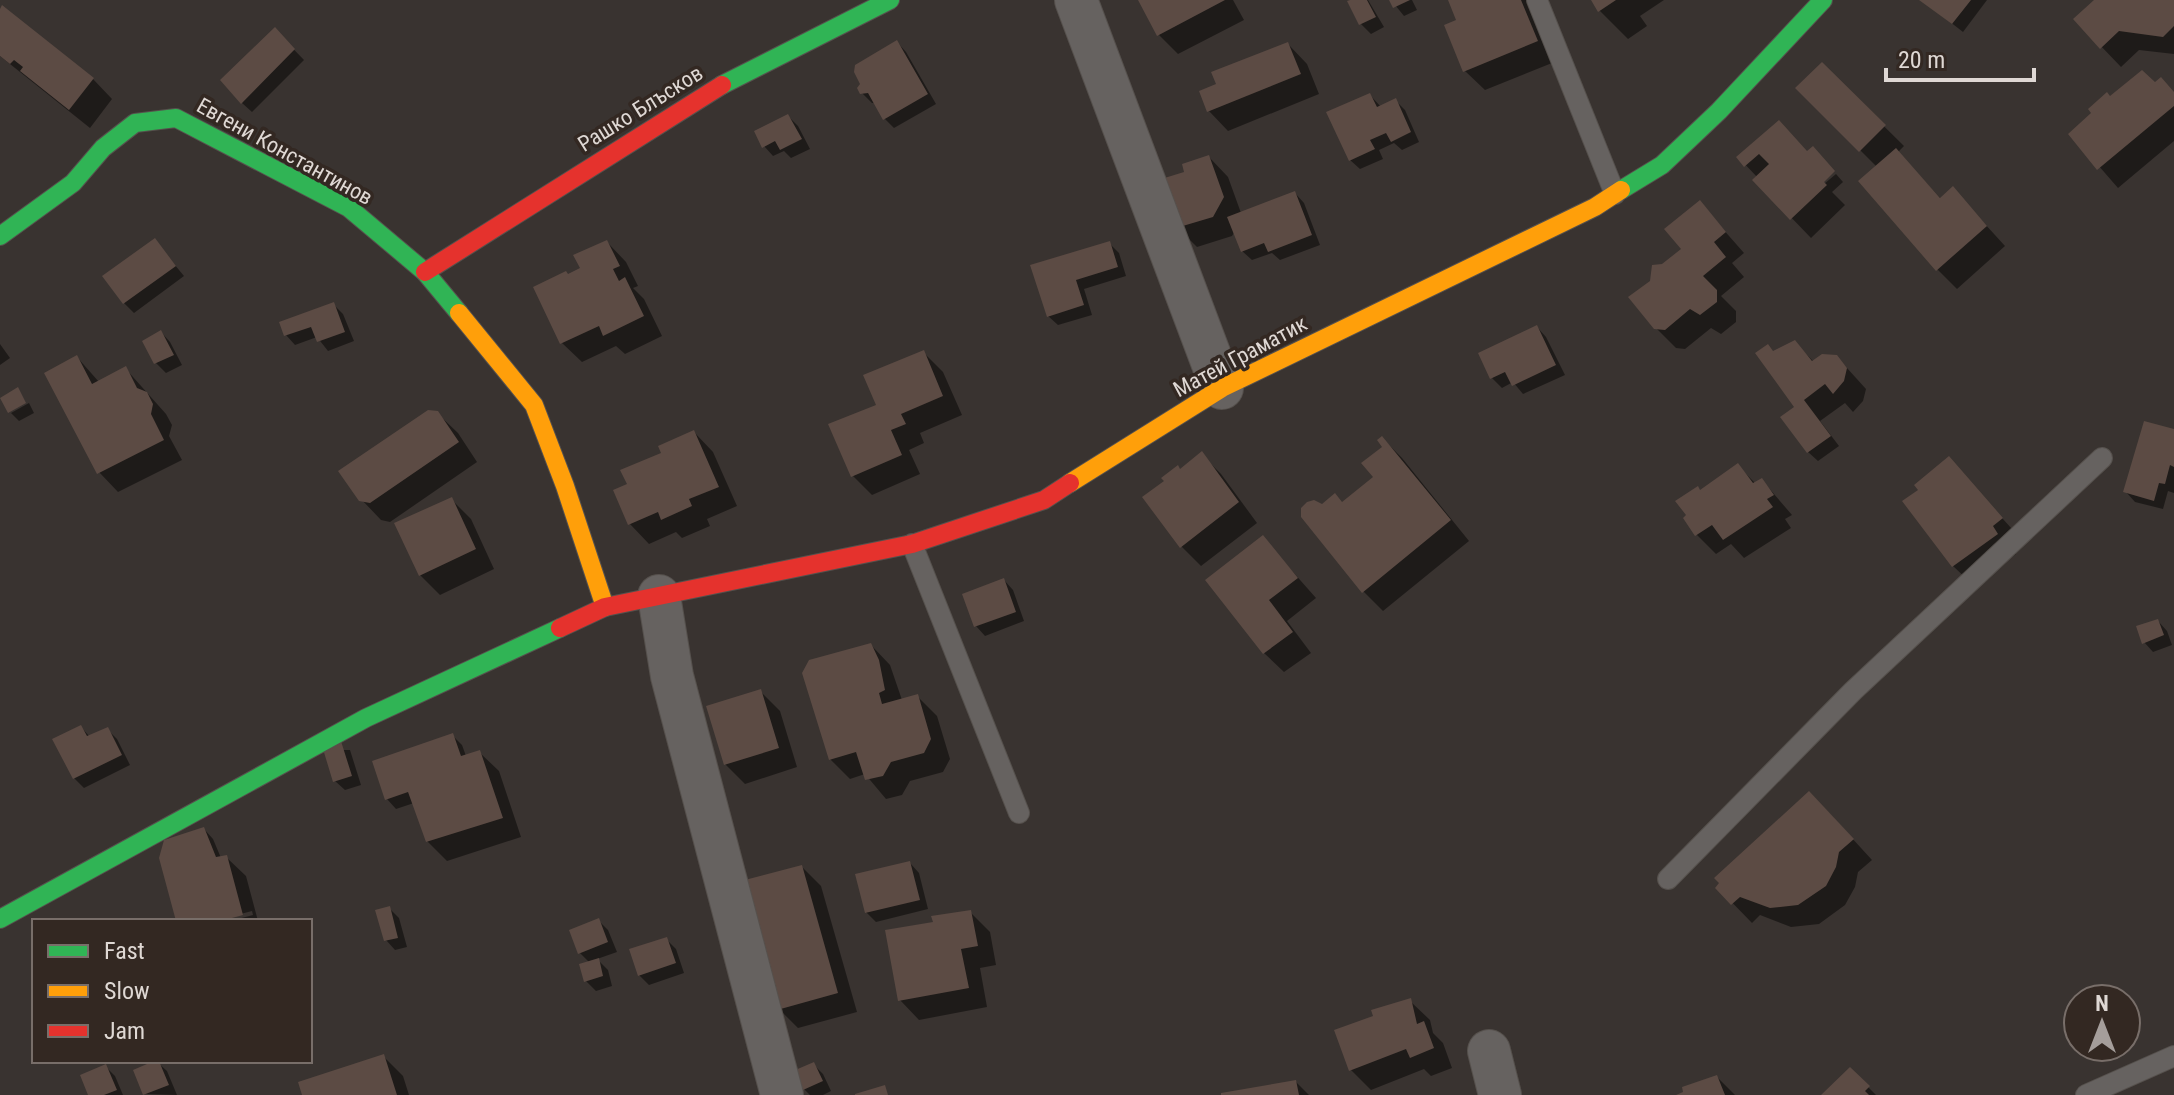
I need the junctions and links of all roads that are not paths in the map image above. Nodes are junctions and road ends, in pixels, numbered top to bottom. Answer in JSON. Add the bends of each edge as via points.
{"nodes":[{"id":1,"x":890,"y":0,"type":"edge"},
{"id":2,"x":1076,"y":0,"type":"edge"},
{"id":3,"x":1537,"y":0,"type":"edge"},
{"id":4,"x":1823,"y":0,"type":"edge"},
{"id":5,"x":1615,"y":194,"type":"junction"},
{"id":6,"x":0,"y":236,"type":"edge"},
{"id":7,"x":425,"y":272,"type":"junction"},
{"id":8,"x":1222,"y":388,"type":"junction"},
{"id":9,"x":2102,"y":458,"type":"dead end"},
{"id":10,"x":912,"y":544,"type":"junction"},
{"id":11,"x":659,"y":596,"type":"junction"},
{"id":12,"x":605,"y":607,"type":"junction"},
{"id":13,"x":1019,"y":813,"type":"dead end"},
{"id":14,"x":1668,"y":879,"type":"dead end"},
{"id":15,"x":0,"y":919,"type":"edge"},
{"id":16,"x":1489,"y":1051,"type":"dead end"},
{"id":17,"x":2174,"y":1056,"type":"edge"},
{"id":18,"x":782,"y":1095,"type":"edge"},
{"id":19,"x":1500,"y":1095,"type":"edge"},
{"id":20,"x":2086,"y":1095,"type":"edge"}],
"edges":[{"from":1,"to":7,"type":"street","name":"Рашко Блъсков","via":[[739,74]]},
{"from":2,"to":8,"type":"street"},
{"from":3,"to":5,"type":"lane"},
{"from":4,"to":5,"type":"street","name":"Матей Граматик","via":[[1662,165]]},
{"from":5,"to":8,"type":"street","name":"Матей Граматик"},
{"from":6,"to":7,"type":"street","name":"Евгени Константинов","via":[[73,183],[103,148],[135,123],[176,118],[349,208]]},
{"from":7,"to":12,"type":"street","name":"Евгени Константинов","via":[[534,405]]},
{"from":8,"to":10,"type":"street","name":"Матей Граматик","via":[[1044,500]]},
{"from":9,"to":14,"type":"lane","via":[[1853,691]]},
{"from":10,"to":11,"type":"street","name":"Матей Граматик"},
{"from":10,"to":13,"type":"lane"},
{"from":11,"to":12,"type":"street","name":"Матей Граматик"},
{"from":11,"to":18,"type":"street","via":[[672,676]]},
{"from":12,"to":15,"type":"street","name":"Матей Граматик","via":[[366,718]]},
{"from":16,"to":19,"type":"street"},
{"from":17,"to":20,"type":"lane"}]}
